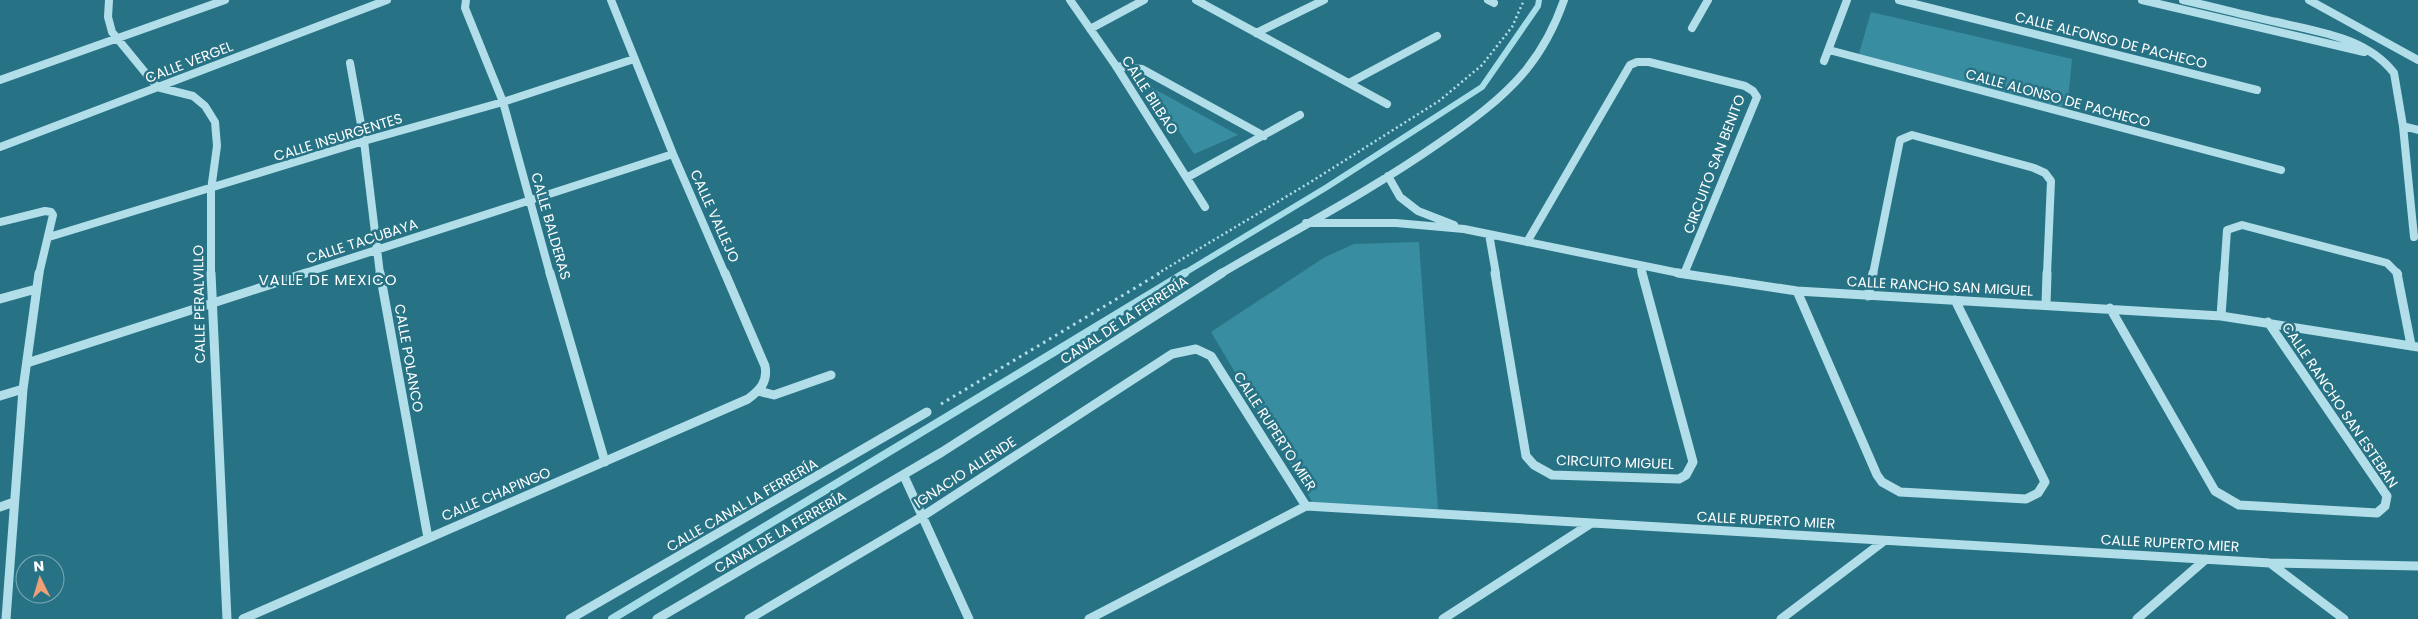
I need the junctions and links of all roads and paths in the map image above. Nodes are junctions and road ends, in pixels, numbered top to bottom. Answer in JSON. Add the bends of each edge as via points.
{"nodes":[{"id":1,"x":109,"y":0,"type":"edge"},
{"id":2,"x":225,"y":0,"type":"edge"},
{"id":3,"x":388,"y":0,"type":"edge"},
{"id":4,"x":466,"y":0,"type":"edge"},
{"id":5,"x":611,"y":0,"type":"edge"},
{"id":6,"x":1070,"y":0,"type":"edge"},
{"id":7,"x":1144,"y":0,"type":"edge"},
{"id":8,"x":1196,"y":0,"type":"edge"},
{"id":9,"x":1324,"y":0,"type":"edge"},
{"id":10,"x":1524,"y":0,"type":"edge"},
{"id":11,"x":1564,"y":0,"type":"edge"},
{"id":12,"x":1708,"y":0,"type":"edge"},
{"id":13,"x":1847,"y":0,"type":"edge"},
{"id":14,"x":1900,"y":0,"type":"edge"},
{"id":15,"x":2142,"y":0,"type":"edge"},
{"id":16,"x":2183,"y":0,"type":"edge"},
{"id":17,"x":2309,"y":0,"type":"edge"},
{"id":18,"x":1692,"y":28,"type":"dead end"},
{"id":19,"x":1090,"y":29,"type":"junction"},
{"id":20,"x":1256,"y":33,"type":"junction"},
{"id":21,"x":1436,"y":36,"type":"dead end"},
{"id":22,"x":118,"y":38,"type":"junction"},
{"id":23,"x":1829,"y":50,"type":"junction"},
{"id":24,"x":2375,"y":54,"type":"junction"},
{"id":25,"x":634,"y":59,"type":"junction"},
{"id":26,"x":2418,"y":60,"type":"edge"},
{"id":27,"x":1824,"y":61,"type":"dead end"},
{"id":28,"x":350,"y":63,"type":"dead end"},
{"id":29,"x":1116,"y":66,"type":"junction"},
{"id":30,"x":0,"y":80,"type":"edge"},
{"id":31,"x":1349,"y":83,"type":"junction"},
{"id":32,"x":157,"y":87,"type":"junction"},
{"id":33,"x":2257,"y":90,"type":"dead end"},
{"id":34,"x":503,"y":102,"type":"junction"},
{"id":35,"x":1387,"y":104,"type":"dead end"},
{"id":36,"x":1300,"y":115,"type":"dead end"},
{"id":37,"x":2403,"y":126,"type":"junction"},
{"id":38,"x":2418,"y":130,"type":"edge"},
{"id":39,"x":1264,"y":136,"type":"junction"},
{"id":40,"x":364,"y":141,"type":"junction"},
{"id":41,"x":0,"y":148,"type":"edge"},
{"id":42,"x":673,"y":154,"type":"junction"},
{"id":43,"x":2281,"y":170,"type":"dead end"},
{"id":44,"x":1388,"y":176,"type":"junction"},
{"id":45,"x":1188,"y":177,"type":"junction"},
{"id":46,"x":210,"y":190,"type":"junction"},
{"id":47,"x":529,"y":201,"type":"junction"},
{"id":48,"x":1205,"y":207,"type":"dead end"},
{"id":49,"x":2415,"y":208,"type":"edge"},
{"id":50,"x":0,"y":222,"type":"edge"},
{"id":51,"x":1306,"y":223,"type":"junction"},
{"id":52,"x":1464,"y":229,"type":"junction"},
{"id":53,"x":1488,"y":234,"type":"junction"},
{"id":54,"x":50,"y":237,"type":"junction"},
{"id":55,"x":2414,"y":237,"type":"dead end"},
{"id":56,"x":1527,"y":242,"type":"junction"},
{"id":57,"x":376,"y":252,"type":"junction"},
{"id":58,"x":1640,"y":265,"type":"junction"},
{"id":59,"x":1684,"y":274,"type":"junction"},
{"id":60,"x":36,"y":289,"type":"junction"},
{"id":61,"x":1797,"y":291,"type":"junction"},
{"id":62,"x":1868,"y":296,"type":"junction"},
{"id":63,"x":0,"y":300,"type":"edge"},
{"id":64,"x":1954,"y":300,"type":"junction"},
{"id":65,"x":211,"y":304,"type":"junction"},
{"id":66,"x":2046,"y":305,"type":"junction"},
{"id":67,"x":2110,"y":308,"type":"junction"},
{"id":68,"x":2220,"y":316,"type":"junction"},
{"id":69,"x":2268,"y":322,"type":"junction"},
{"id":70,"x":2415,"y":346,"type":"edge"},
{"id":71,"x":1196,"y":349,"type":"joint"},
{"id":72,"x":30,"y":362,"type":"junction"},
{"id":73,"x":831,"y":375,"type":"dead end"},
{"id":74,"x":761,"y":387,"type":"junction"},
{"id":75,"x":23,"y":389,"type":"junction"},
{"id":76,"x":0,"y":396,"type":"edge"},
{"id":77,"x":927,"y":412,"type":"joint"},
{"id":78,"x":605,"y":462,"type":"junction"},
{"id":79,"x":904,"y":476,"type":"junction"},
{"id":80,"x":14,"y":502,"type":"junction"},
{"id":81,"x":1306,"y":506,"type":"junction"},
{"id":82,"x":0,"y":507,"type":"edge"},
{"id":83,"x":923,"y":516,"type":"junction"},
{"id":84,"x":1590,"y":524,"type":"junction"},
{"id":85,"x":428,"y":538,"type":"junction"},
{"id":86,"x":1884,"y":541,"type":"junction"},
{"id":87,"x":2206,"y":559,"type":"junction"},
{"id":88,"x":2270,"y":563,"type":"junction"},
{"id":89,"x":2418,"y":566,"type":"edge"},
{"id":90,"x":6,"y":619,"type":"edge"},
{"id":91,"x":226,"y":619,"type":"edge"},
{"id":92,"x":242,"y":619,"type":"edge"},
{"id":93,"x":570,"y":619,"type":"edge"},
{"id":94,"x":657,"y":619,"type":"edge"},
{"id":95,"x":748,"y":619,"type":"edge"},
{"id":96,"x":969,"y":619,"type":"edge"},
{"id":97,"x":1089,"y":619,"type":"edge"},
{"id":98,"x":1443,"y":619,"type":"edge"},
{"id":99,"x":1781,"y":619,"type":"edge"},
{"id":100,"x":2137,"y":619,"type":"edge"},
{"id":101,"x":2344,"y":619,"type":"edge"}],
"edges":[{"from":1,"to":22,"type":"street","via":[[109,26]]},
{"from":2,"to":22,"type":"street"},
{"from":3,"to":32,"type":"street","name":"CALLE VERGEL"},
{"from":4,"to":34,"type":"street","name":"CALLE BALDERAS","via":[[465,8]]},
{"from":5,"to":25,"type":"street","name":"CALLE VALLEJO"},
{"from":6,"to":19,"type":"street","name":"CALLE BILBAO"},
{"from":7,"to":19,"type":"street"},
{"from":8,"to":20,"type":"street"},
{"from":9,"to":20,"type":"street"},
{"from":10,"to":77,"type":"path","via":[[1512,27],[1482,65],[1439,101],[1301,189]]},
{"from":11,"to":44,"type":"street","name":"CANAL DE LA FERRERÍA","via":[[1543,47],[1513,84],[1465,124]]},
{"from":12,"to":18,"type":"street"},
{"from":13,"to":23,"type":"street"},
{"from":14,"to":33,"type":"street","name":"CALLE ALFONSO DE PACHECO"},
{"from":15,"to":24,"type":"street"},
{"from":16,"to":24,"type":"street","via":[[2326,34],[2350,41]]},
{"from":17,"to":26,"type":"street"},
{"from":19,"to":29,"type":"street","name":"CALLE BILBAO"},
{"from":20,"to":31,"type":"street"},
{"from":21,"to":31,"type":"street"},
{"from":22,"to":30,"type":"street"},
{"from":22,"to":32,"type":"street"},
{"from":23,"to":27,"type":"street"},
{"from":23,"to":43,"type":"street","name":"CALLE ALONSO DE PACHECO"},
{"from":24,"to":37,"type":"street","via":[[2394,73]]},
{"from":25,"to":34,"type":"street","name":"CALLE INSURGENTES"},
{"from":25,"to":42,"type":"street","name":"CALLE VALLEJO"},
{"from":28,"to":40,"type":"street","name":"CALLE POLANCO"},
{"from":29,"to":39,"type":"street","via":[[1142,69]]},
{"from":29,"to":45,"type":"street","name":"CALLE BILBAO"},
{"from":31,"to":35,"type":"street"},
{"from":32,"to":41,"type":"street","name":"CALLE VERGEL"},
{"from":32,"to":46,"type":"street","name":"CALLE PERALVILLO","via":[[193,96],[212,116],[217,146]]},
{"from":34,"to":40,"type":"street","name":"CALLE INSURGENTES"},
{"from":34,"to":47,"type":"street","name":"CALLE BALDERAS"},
{"from":36,"to":39,"type":"street"},
{"from":37,"to":38,"type":"street"},
{"from":37,"to":49,"type":"street"},
{"from":39,"to":45,"type":"street"},
{"from":40,"to":46,"type":"street","name":"CALLE INSURGENTES"},
{"from":40,"to":57,"type":"street","name":"CALLE POLANCO"},
{"from":42,"to":47,"type":"street","name":"CALLE TACUBAYA"},
{"from":42,"to":74,"type":"street","name":"CALLE VALLEJO","via":[[765,366],[767,374]]},
{"from":44,"to":51,"type":"street","name":"CANAL DE LA FERRERÍA"},
{"from":44,"to":52,"type":"street","name":"CALLE RANCHO SAN MIGUEL","via":[[1400,197],[1418,211]]},
{"from":45,"to":48,"type":"street","name":"CALLE BILBAO"},
{"from":46,"to":54,"type":"street","name":"CALLE INSURGENTES"},
{"from":46,"to":65,"type":"street","name":"CALLE PERALVILLO"},
{"from":47,"to":57,"type":"street","name":"CALLE TACUBAYA"},
{"from":47,"to":78,"type":"street","name":"CALLE BALDERAS"},
{"from":49,"to":55,"type":"street"},
{"from":50,"to":54,"type":"street","via":[[51,212]]},
{"from":51,"to":52,"type":"street","name":"CALLE RANCHO SAN MIGUEL","via":[[1396,223]]},
{"from":51,"to":79,"type":"street","name":"CANAL DE LA FERRERÍA","via":[[1161,311]]},
{"from":52,"to":53,"type":"street","name":"CALLE RANCHO SAN MIGUEL"},
{"from":53,"to":56,"type":"street","name":"CALLE RANCHO SAN MIGUEL"},
{"from":53,"to":58,"type":"street","name":"CIRCUITO MIGUEL","via":[[1526,456],[1534,465],[1552,474],[1679,479],[1690,470],[1693,462]]},
{"from":54,"to":60,"type":"street"},
{"from":56,"to":58,"type":"street","name":"CALLE RANCHO SAN MIGUEL"},
{"from":56,"to":59,"type":"street","name":"CIRCUITO SAN BENITO","via":[[1630,65],[1649,62],[1745,86],[1757,97]]},
{"from":57,"to":65,"type":"street","name":"CALLE TACUBAYA"},
{"from":57,"to":85,"type":"street","name":"CALLE POLANCO"},
{"from":58,"to":59,"type":"street","name":"CALLE RANCHO SAN MIGUEL"},
{"from":59,"to":61,"type":"street","name":"CALLE RANCHO SAN MIGUEL"},
{"from":60,"to":63,"type":"street"},
{"from":60,"to":72,"type":"street"},
{"from":61,"to":62,"type":"street","name":"CALLE RANCHO SAN MIGUEL"},
{"from":61,"to":64,"type":"street","via":[[1882,482],[1900,492],[2026,499],[2036,496],[2045,482]]},
{"from":62,"to":64,"type":"street","name":"CALLE RANCHO SAN MIGUEL"},
{"from":62,"to":66,"type":"street","via":[[1900,140],[1912,135],[2034,168],[2049,177],[2052,181]]},
{"from":64,"to":66,"type":"street","name":"CALLE RANCHO SAN MIGUEL"},
{"from":65,"to":72,"type":"street","name":"CALLE TACUBAYA"},
{"from":65,"to":91,"type":"street","name":"CALLE PERALVILLO"},
{"from":66,"to":67,"type":"street","name":"CALLE RANCHO SAN MIGUEL"},
{"from":67,"to":68,"type":"street","name":"CALLE RANCHO SAN MIGUEL"},
{"from":67,"to":69,"type":"street","name":"CALLE RANCHO SAN ESTEBAN","via":[[2215,491],[2239,505],[2377,513],[2384,509],[2387,496]]},
{"from":68,"to":69,"type":"street","name":"CALLE RANCHO SAN MIGUEL"},
{"from":68,"to":70,"type":"street","via":[[2227,230],[2242,226],[2387,263],[2398,274]]},
{"from":69,"to":70,"type":"street","name":"CALLE RANCHO SAN MIGUEL"},
{"from":71,"to":81,"type":"street","name":"CALLE RUPERTO MIER","via":[[1211,356]]},
{"from":71,"to":83,"type":"street","name":"IGNACIO ALLENDE","via":[[1172,354]]},
{"from":72,"to":75,"type":"street"},
{"from":73,"to":74,"type":"street","via":[[774,395]]},
{"from":74,"to":78,"type":"street","name":"CALLE CHAPINGO","via":[[748,399]]},
{"from":75,"to":76,"type":"street"},
{"from":75,"to":80,"type":"street"},
{"from":77,"to":93,"type":"street","name":"CALLE CANAL LA FERRERÍA","via":[[820,477]]},
{"from":78,"to":85,"type":"street","name":"CALLE CHAPINGO"},
{"from":79,"to":83,"type":"street"},
{"from":79,"to":94,"type":"street","name":"CANAL DE LA FERRERÍA"},
{"from":80,"to":82,"type":"street"},
{"from":80,"to":90,"type":"street"},
{"from":81,"to":84,"type":"street","name":"CALLE RUPERTO MIER"},
{"from":81,"to":97,"type":"street"},
{"from":83,"to":95,"type":"street","name":"IGNACIO ALLENDE"},
{"from":83,"to":96,"type":"street"},
{"from":84,"to":86,"type":"street","name":"CALLE RUPERTO MIER"},
{"from":84,"to":98,"type":"street"},
{"from":85,"to":92,"type":"street","name":"CALLE CHAPINGO"},
{"from":86,"to":87,"type":"street","name":"CALLE RUPERTO MIER"},
{"from":86,"to":99,"type":"street"},
{"from":87,"to":88,"type":"street","name":"CALLE RUPERTO MIER"},
{"from":87,"to":100,"type":"street"},
{"from":88,"to":89,"type":"street","name":"CALLE RUPERTO MIER"},
{"from":88,"to":101,"type":"street"}]}
